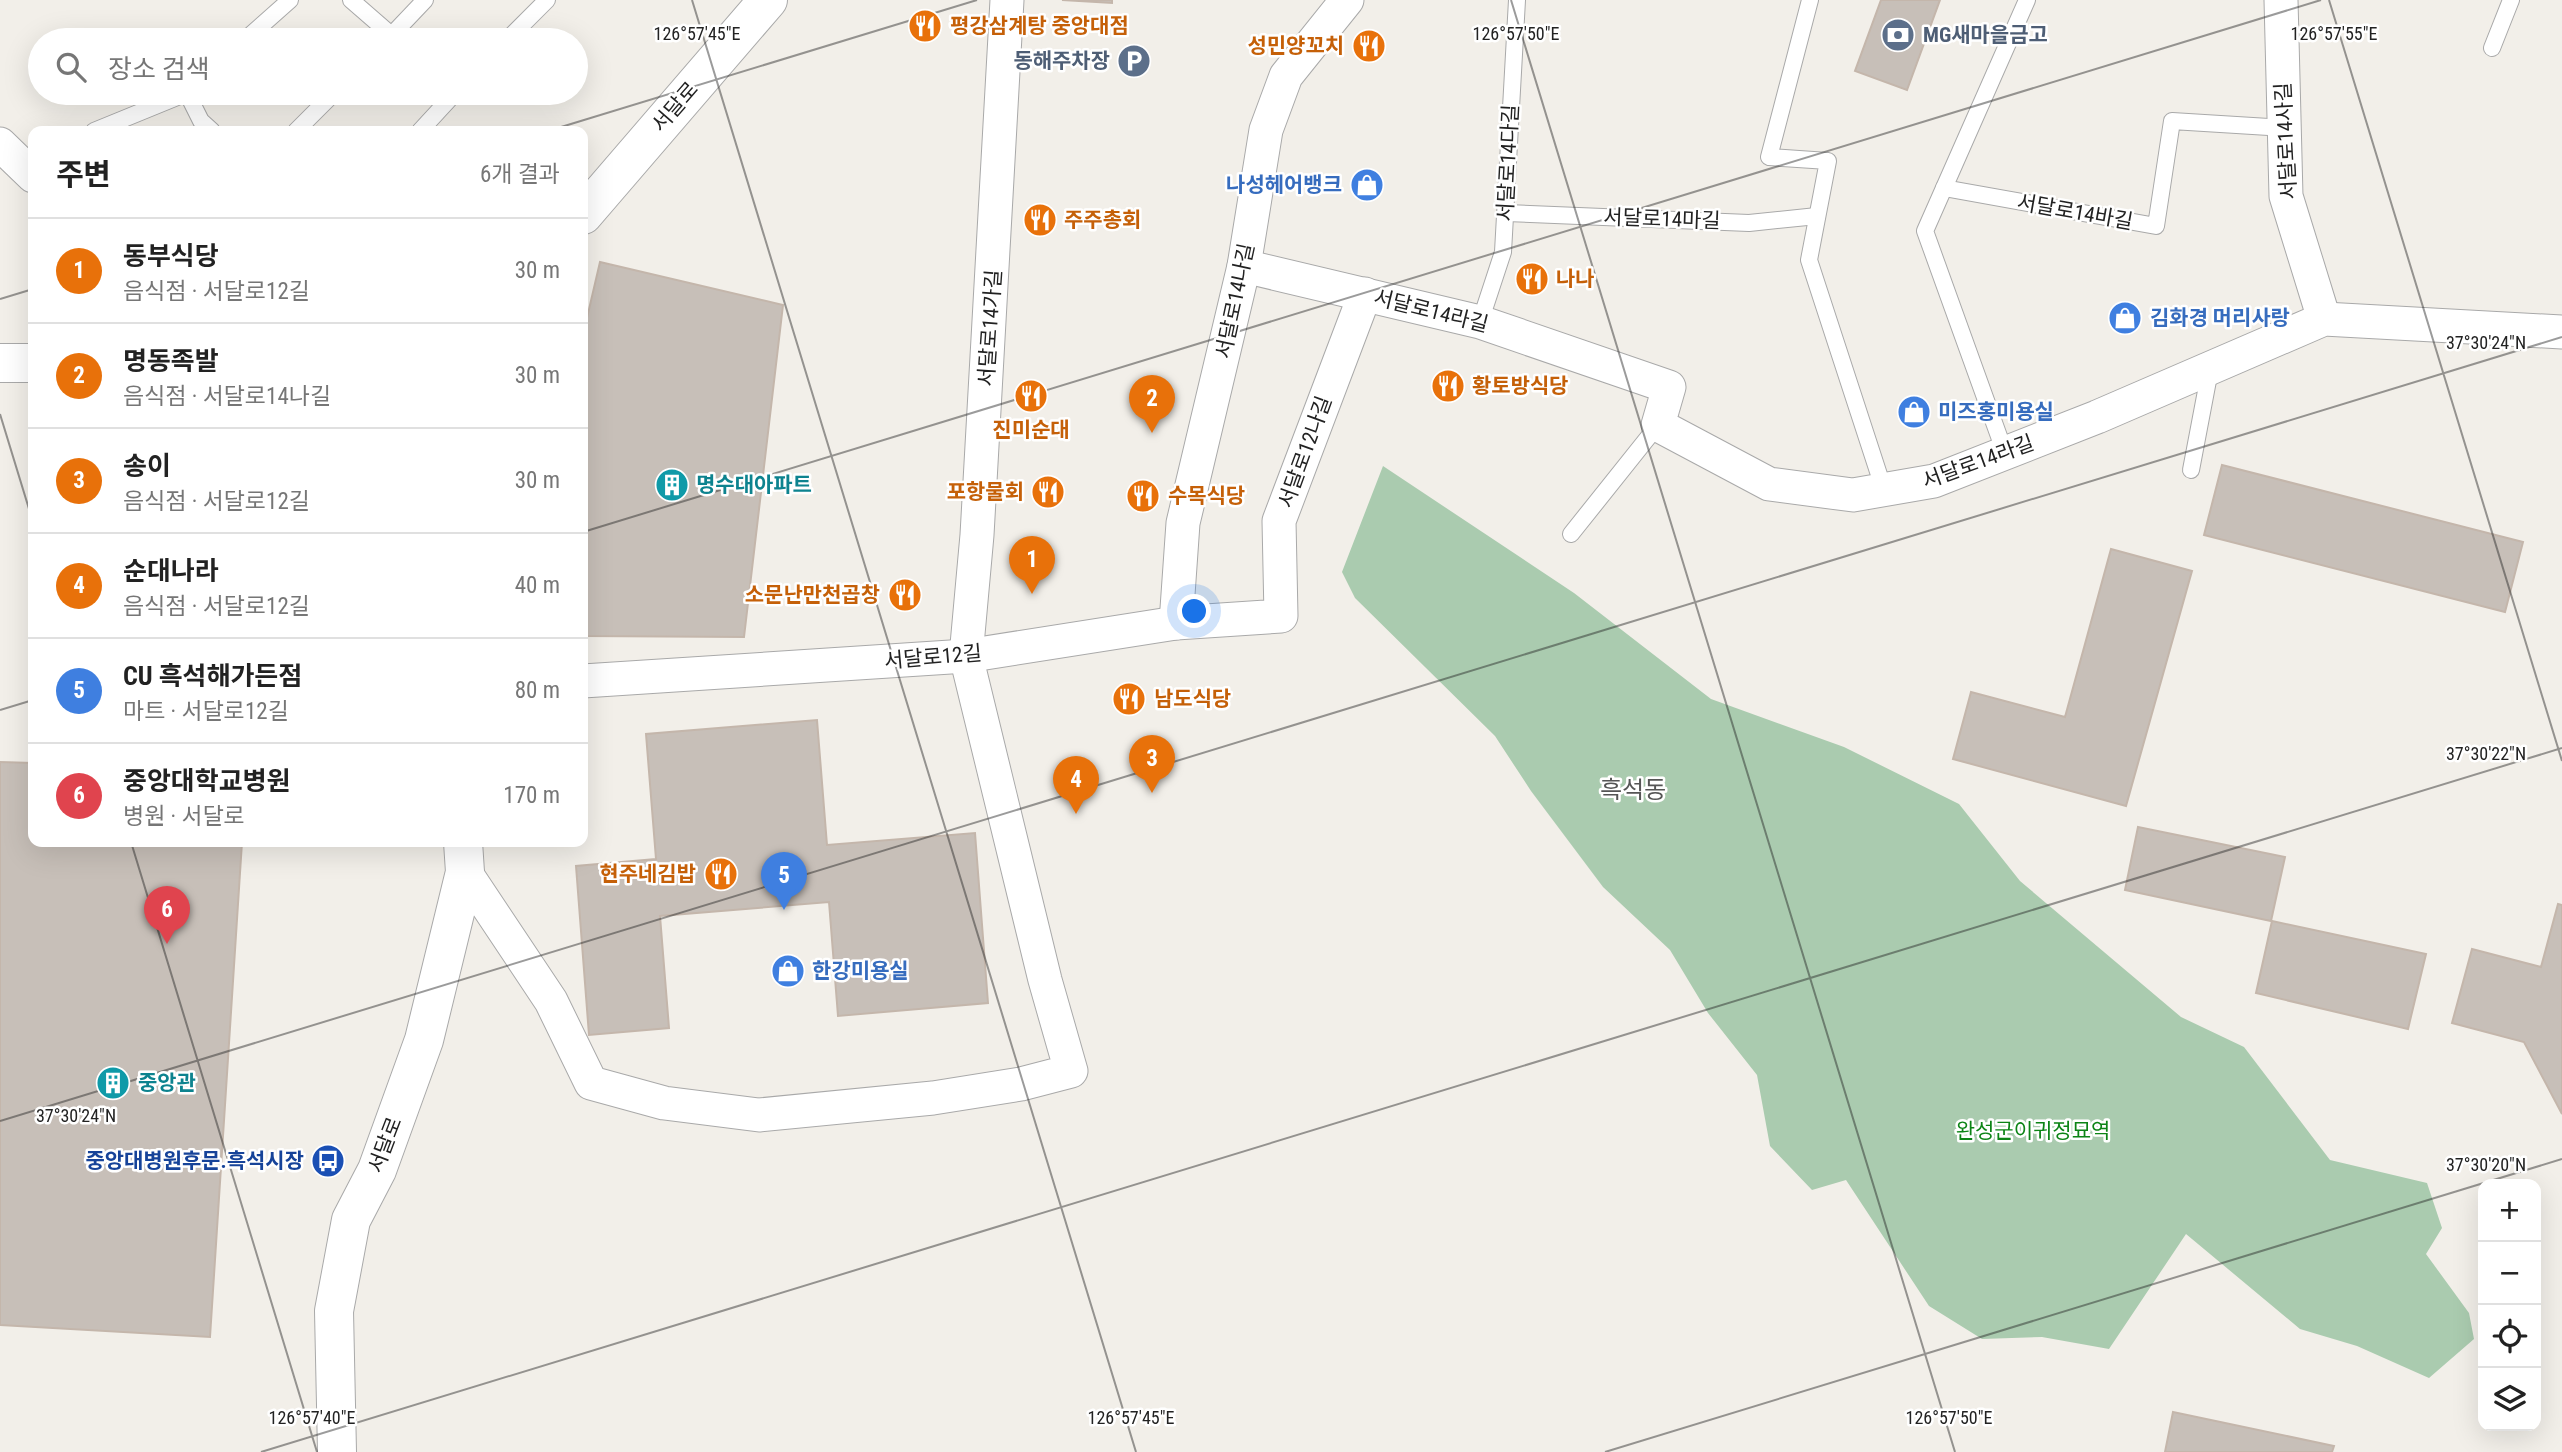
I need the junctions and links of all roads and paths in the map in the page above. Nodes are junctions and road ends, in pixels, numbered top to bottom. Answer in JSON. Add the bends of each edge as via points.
{"nodes":[{"id":1,"x":290,"y":0,"type":"edge"},
{"id":2,"x":351,"y":0,"type":"edge"},
{"id":3,"x":425,"y":0,"type":"edge"},
{"id":4,"x":547,"y":0,"type":"edge"},
{"id":5,"x":768,"y":0,"type":"edge"},
{"id":6,"x":1007,"y":0,"type":"edge"},
{"id":7,"x":1347,"y":0,"type":"edge"},
{"id":8,"x":1517,"y":0,"type":"edge"},
{"id":9,"x":1810,"y":0,"type":"edge"},
{"id":10,"x":2026,"y":0,"type":"edge"},
{"id":11,"x":2281,"y":0,"type":"edge"},
{"id":12,"x":2511,"y":0,"type":"edge"},
{"id":13,"x":258,"y":28,"type":"edge"},
{"id":14,"x":380,"y":28,"type":"edge"},
{"id":15,"x":401,"y":28,"type":"edge"},
{"id":16,"x":519,"y":28,"type":"edge"},
{"id":17,"x":2492,"y":48,"type":"dead end"},
{"id":18,"x":157,"y":105,"type":"edge"},
{"id":19,"x":193,"y":105,"type":"edge"},
{"id":20,"x":322,"y":105,"type":"edge"},
{"id":21,"x":443,"y":105,"type":"edge"},
{"id":22,"x":105,"y":126,"type":"edge"},
{"id":23,"x":206,"y":126,"type":"edge"},
{"id":24,"x":301,"y":126,"type":"edge"},
{"id":25,"x":424,"y":126,"type":"edge"},
{"id":26,"x":2285,"y":128,"type":"junction"},
{"id":27,"x":1944,"y":188,"type":"junction"},
{"id":28,"x":588,"y":209,"type":"edge"},
{"id":29,"x":1506,"y":213,"type":"junction"},
{"id":30,"x":1817,"y":216,"type":"junction"},
{"id":31,"x":1244,"y":266,"type":"junction"},
{"id":32,"x":1365,"y":294,"type":"junction"},
{"id":33,"x":2324,"y":319,"type":"junction"},
{"id":34,"x":1480,"y":322,"type":"junction"},
{"id":35,"x":2562,"y":332,"type":"edge"},
{"id":36,"x":0,"y":363,"type":"edge"},
{"id":37,"x":28,"y":363,"type":"edge"},
{"id":38,"x":2210,"y":367,"type":"junction"},
{"id":39,"x":1658,"y":425,"type":"junction"},
{"id":40,"x":2005,"y":453,"type":"junction"},
{"id":41,"x":2191,"y":470,"type":"dead end"},
{"id":42,"x":1884,"y":490,"type":"junction"},
{"id":43,"x":1571,"y":534,"type":"dead end"},
{"id":44,"x":1280,"y":616,"type":"joint"},
{"id":45,"x":1176,"y":623,"type":"junction"},
{"id":46,"x":966,"y":656,"type":"junction"},
{"id":47,"x":588,"y":681,"type":"edge"},
{"id":48,"x":464,"y":857,"type":"edge"},
{"id":49,"x":337,"y":1452,"type":"edge"}],
"edges":[{"from":1,"to":13,"type":"lane"},
{"from":2,"to":14,"type":"lane"},
{"from":3,"to":15,"type":"lane"},
{"from":4,"to":16,"type":"lane"},
{"from":5,"to":28,"type":"street","name":"서달로"},
{"from":6,"to":46,"type":"street","name":"서달로14가길","via":[[979,509]]},
{"from":7,"to":31,"type":"street","name":"서달로14나길","via":[[1286,76],[1266,130]]},
{"from":8,"to":29,"type":"lane","name":"서달로14다길"},
{"from":9,"to":30,"type":"lane","via":[[1769,156],[1828,161]]},
{"from":10,"to":27,"type":"lane"},
{"from":11,"to":26,"type":"street","name":"서달로14사길"},
{"from":12,"to":17,"type":"lane"},
{"from":18,"to":22,"type":"lane"},
{"from":19,"to":23,"type":"lane"},
{"from":20,"to":24,"type":"lane"},
{"from":21,"to":25,"type":"lane"},
{"from":26,"to":27,"type":"lane","name":"서달로14바길","via":[[2172,121],[2156,226]]},
{"from":26,"to":33,"type":"street","name":"서달로14사길","via":[[2286,196]]},
{"from":27,"to":40,"type":"lane","via":[[1925,231]]},
{"from":29,"to":30,"type":"lane","name":"서달로14마길","via":[[1749,223]]},
{"from":29,"to":34,"type":"lane","name":"서달로14다길","via":[[1503,252]]},
{"from":30,"to":42,"type":"lane","via":[[1809,260]]},
{"from":31,"to":32,"type":"street","name":"서달로14라길"},
{"from":31,"to":45,"type":"street","name":"서달로14나길","via":[[1183,523]]},
{"from":32,"to":34,"type":"street","name":"서달로14라길"},
{"from":32,"to":44,"type":"street","name":"서달로12나길","via":[[1279,522]]},
{"from":33,"to":35,"type":"street","name":"서달로14라길"},
{"from":33,"to":38,"type":"street","name":"서달로14라길"},
{"from":34,"to":39,"type":"street","name":"서달로14라길","via":[[1669,387]]},
{"from":36,"to":37,"type":"street"},
{"from":38,"to":40,"type":"street","name":"서달로14라길"},
{"from":38,"to":41,"type":"lane"},
{"from":39,"to":42,"type":"street","name":"서달로14라길","via":[[1769,484],[1853,495]]},
{"from":39,"to":43,"type":"lane"},
{"from":40,"to":42,"type":"street","name":"서달로14라길","via":[[1934,481]]},
{"from":44,"to":45,"type":"street","name":"서달로12길"},
{"from":45,"to":46,"type":"street","name":"서달로12길"},
{"from":46,"to":47,"type":"street","name":"서달로12길"},
{"from":46,"to":48,"type":"street","name":"서달로14가길","via":[[1071,1071],[933,1098],[760,1115],[664,1103],[591,1083],[540,983]]},
{"from":48,"to":49,"type":"street","name":"서달로","via":[[424,1041],[377,1170],[351,1220],[334,1311]]}]}
